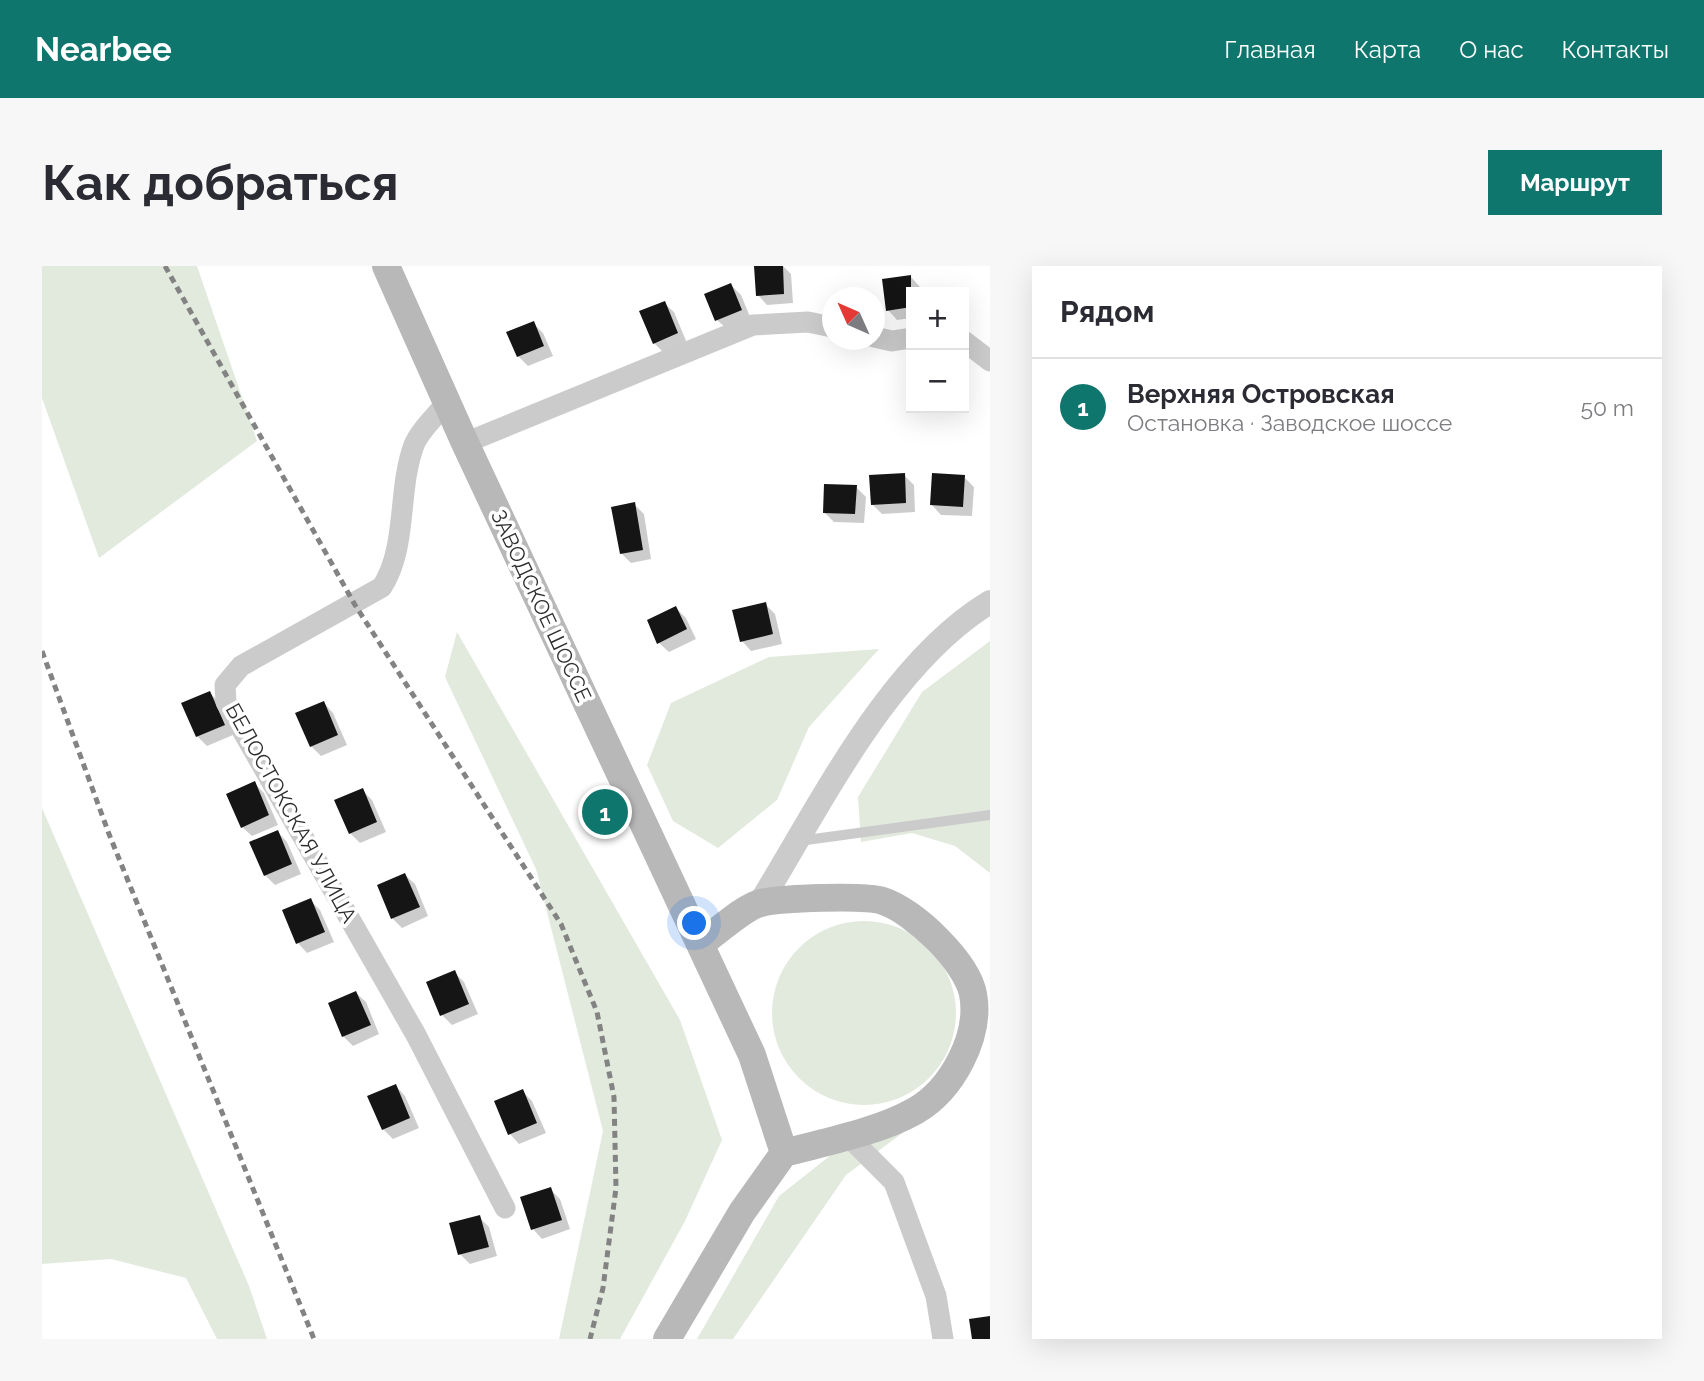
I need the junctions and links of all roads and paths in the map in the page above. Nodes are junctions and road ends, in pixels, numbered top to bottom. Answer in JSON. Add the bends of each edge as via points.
{"nodes":[{"id":1,"x":386,"y":266,"type":"edge"},
{"id":2,"x":822,"y":325,"type":"edge"},
{"id":3,"x":885,"y":339,"type":"edge"},
{"id":4,"x":906,"y":339,"type":"edge"},
{"id":5,"x":969,"y":345,"type":"edge"},
{"id":6,"x":990,"y":361,"type":"edge"},
{"id":7,"x":447,"y":402,"type":"junction"},
{"id":8,"x":466,"y":443,"type":"junction"},
{"id":9,"x":990,"y":602,"type":"edge"},
{"id":10,"x":990,"y":815,"type":"edge"},
{"id":11,"x":797,"y":842,"type":"junction"},
{"id":12,"x":760,"y":903,"type":"junction"},
{"id":13,"x":700,"y":944,"type":"junction"},
{"id":14,"x":848,"y":1136,"type":"junction"},
{"id":15,"x":784,"y":1153,"type":"junction"},
{"id":16,"x":505,"y":1208,"type":"dead end"},
{"id":17,"x":667,"y":1339,"type":"edge"},
{"id":18,"x":943,"y":1339,"type":"edge"}],
"edges":[{"from":1,"to":7,"type":"main road","name":"ЗАВОДСКОЕ ШОССЕ"},
{"from":2,"to":8,"type":"street","via":[[753,325]]},
{"from":3,"to":4,"type":"street"},
{"from":5,"to":6,"type":"street"},
{"from":7,"to":8,"type":"main road","name":"ЗАВОДСКОЕ ШОССЕ"},
{"from":7,"to":16,"type":"street","name":"БЕЛОСТОКСКАЯ УЛИЦА","via":[[415,442],[405,475],[394,567],[382,587],[242,666],[225,685],[226,702],[416,1035]]},
{"from":8,"to":13,"type":"main road","name":"ЗАВОДСКОЕ ШОССЕ"},
{"from":9,"to":11,"type":"street","via":[[963,618],[889,695]]},
{"from":10,"to":11,"type":"lane"},
{"from":11,"to":12,"type":"street"},
{"from":12,"to":13,"type":"main road"},
{"from":12,"to":14,"type":"main road","via":[[837,898],[883,901],[932,934],[954,958],[973,993],[972,1037],[947,1083],[916,1111]]},
{"from":13,"to":15,"type":"main road","name":"ЗАВОДСКОЕ ШОССЕ","via":[[752,1055]]},
{"from":14,"to":15,"type":"main road"},
{"from":14,"to":18,"type":"street","via":[[894,1182],[936,1296]]},
{"from":15,"to":17,"type":"main road","via":[[742,1212]]}]}
